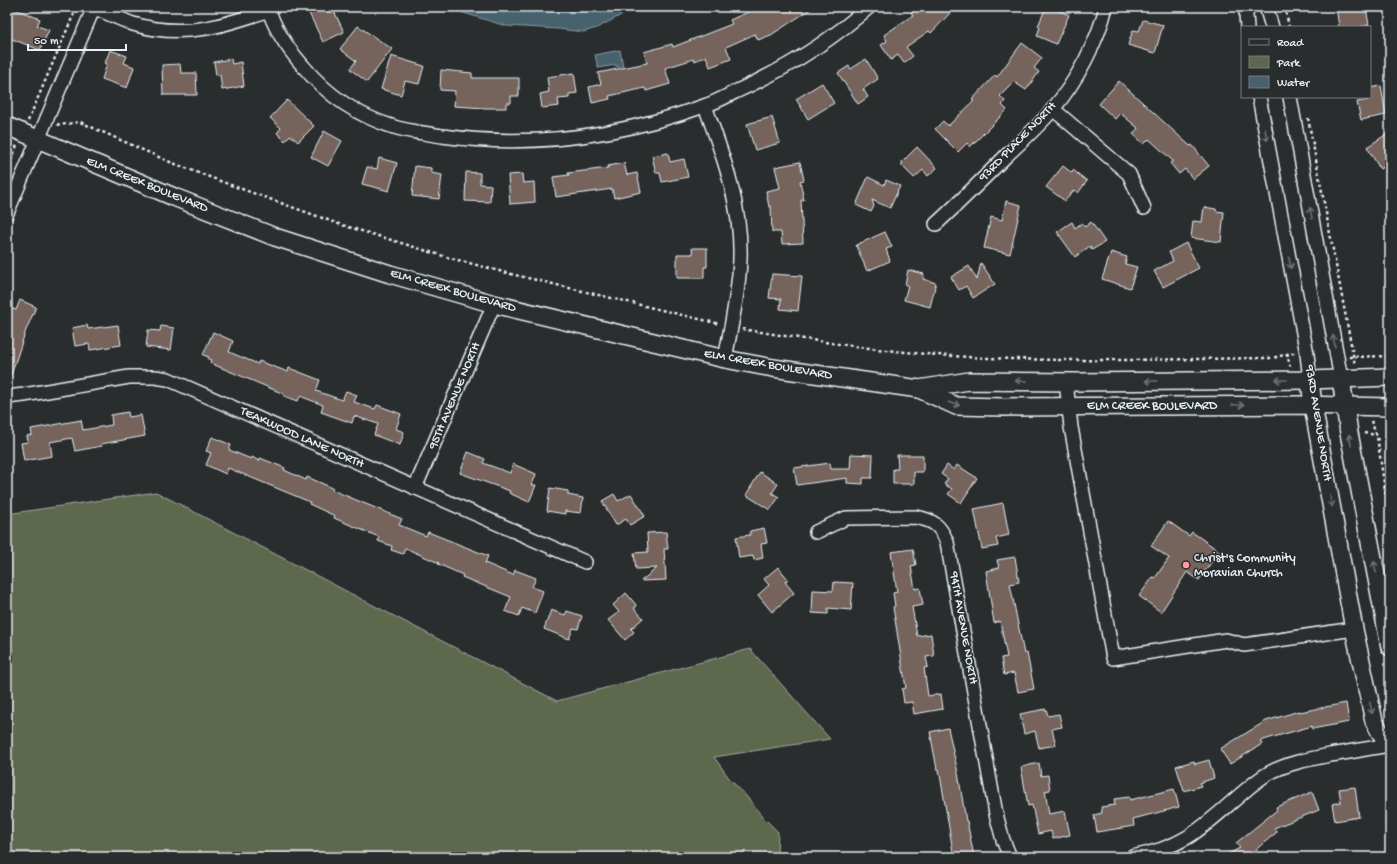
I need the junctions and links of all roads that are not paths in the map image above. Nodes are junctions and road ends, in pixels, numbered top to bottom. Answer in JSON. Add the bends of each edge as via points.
{"nodes":[{"id":1,"x":94,"y":7,"type":"edge"},
{"id":2,"x":869,"y":7,"type":"edge"},
{"id":3,"x":1106,"y":7,"type":"edge"},
{"id":4,"x":1247,"y":7,"type":"edge"},
{"id":5,"x":1266,"y":7,"type":"edge"},
{"id":6,"x":269,"y":8,"type":"edge"},
{"id":7,"x":1247,"y":26,"type":"edge"},
{"id":8,"x":1272,"y":26,"type":"edge"},
{"id":9,"x":1259,"y":98,"type":"edge"},
{"id":10,"x":1290,"y":98,"type":"edge"},
{"id":11,"x":705,"y":106,"type":"junction"},
{"id":12,"x":1053,"y":109,"type":"junction"},
{"id":13,"x":7,"y":126,"type":"edge"},
{"id":14,"x":38,"y":139,"type":"junction"},
{"id":15,"x":1144,"y":208,"type":"dead end"},
{"id":16,"x":7,"y":213,"type":"edge"},
{"id":17,"x":936,"y":224,"type":"dead end"},
{"id":18,"x":494,"y":304,"type":"junction"},
{"id":19,"x":725,"y":358,"type":"junction"},
{"id":20,"x":1390,"y":377,"type":"edge"},
{"id":21,"x":1341,"y":379,"type":"junction"},
{"id":22,"x":1310,"y":380,"type":"junction"},
{"id":23,"x":1066,"y":382,"type":"junction"},
{"id":24,"x":918,"y":389,"type":"junction"},
{"id":25,"x":7,"y":397,"type":"edge"},
{"id":26,"x":1069,"y":406,"type":"junction"},
{"id":27,"x":1313,"y":406,"type":"junction"},
{"id":28,"x":1344,"y":407,"type":"junction"},
{"id":29,"x":1390,"y":407,"type":"edge"},
{"id":30,"x":416,"y":488,"type":"junction"},
{"id":31,"x":816,"y":532,"type":"dead end"},
{"id":32,"x":585,"y":562,"type":"dead end"},
{"id":33,"x":1354,"y":629,"type":"junction"},
{"id":34,"x":1390,"y":647,"type":"edge"},
{"id":35,"x":1390,"y":745,"type":"edge"},
{"id":36,"x":1010,"y":857,"type":"edge"},
{"id":37,"x":1132,"y":857,"type":"edge"}],
"edges":[{"from":1,"to":6,"type":"street","via":[[133,24],[182,31],[210,28]]},
{"from":1,"to":14,"type":"street"},
{"from":2,"to":11,"type":"street","via":[[849,25],[804,56],[756,83]]},
{"from":3,"to":12,"type":"street","name":"93RD PLACE NORTH","via":[[1088,55]]},
{"from":4,"to":7,"type":"street"},
{"from":5,"to":8,"type":"street"},
{"from":6,"to":11,"type":"street","via":[[280,33],[310,74],[349,107],[395,127],[464,138],[510,141],[555,139],[627,129]]},
{"from":9,"to":22,"type":"street","name":"93RD AVENUE NORTH","one_way":true},
{"from":21,"to":10,"type":"street","one_way":true},
{"from":11,"to":19,"type":"street","via":[[732,188],[738,222],[740,259]]},
{"from":12,"to":15,"type":"street","via":[[1129,174]]},
{"from":12,"to":17,"type":"street","name":"93RD PLACE NORTH"},
{"from":13,"to":14,"type":"main road","name":"ELM CREEK BOULEVARD"},
{"from":14,"to":16,"type":"street"},
{"from":14,"to":18,"type":"main road","name":"ELM CREEK BOULEVARD","via":[[275,237]]},
{"from":18,"to":19,"type":"main road","name":"ELM CREEK BOULEVARD"},
{"from":18,"to":30,"type":"street","name":"95TH AVENUE NORTH"},
{"from":19,"to":24,"type":"main road","name":"ELM CREEK BOULEVARD","via":[[773,368]]},
{"from":20,"to":21,"type":"main road","name":"ELM CREEK BOULEVARD"},
{"from":21,"to":22,"type":"main road","name":"ELM CREEK BOULEVARD"},
{"from":21,"to":28,"type":"main road"},
{"from":22,"to":23,"type":"main road","name":"ELM CREEK BOULEVARD","one_way":true},
{"from":22,"to":27,"type":"main road","name":"93RD AVENUE NORTH"},
{"from":23,"to":24,"type":"main road","name":"ELM CREEK BOULEVARD","one_way":true,"via":[[969,381]]},
{"from":23,"to":26,"type":"street"},
{"from":24,"to":26,"type":"main road","name":"ELM CREEK BOULEVARD","one_way":true,"via":[[956,406]]},
{"from":25,"to":30,"type":"street","name":"TEAKWOOD LANE NORTH","via":[[128,377],[155,376],[180,384]]},
{"from":26,"to":27,"type":"main road","name":"ELM CREEK BOULEVARD","one_way":true},
{"from":26,"to":33,"type":"street","via":[[1113,658],[1226,640],[1244,645]]},
{"from":27,"to":28,"type":"main road","name":"ELM CREEK BOULEVARD"},
{"from":27,"to":33,"type":"main road","name":"93RD AVENUE NORTH","one_way":true},
{"from":28,"to":29,"type":"main road","name":"ELM CREEK BOULEVARD"},
{"from":34,"to":28,"type":"main road","one_way":true},
{"from":30,"to":32,"type":"street","name":"TEAKWOOD LANE NORTH"},
{"from":31,"to":36,"type":"street","name":"94TH AVENUE NORTH","via":[[846,518],[915,517],[925,518],[943,532],[947,542],[996,814],[1002,840]]},
{"from":33,"to":35,"type":"main road","name":"93RD AVENUE NORTH","one_way":true,"via":[[1374,721]]},
{"from":35,"to":37,"type":"street","via":[[1305,760],[1274,770],[1253,784],[1188,838],[1167,848]]}]}
